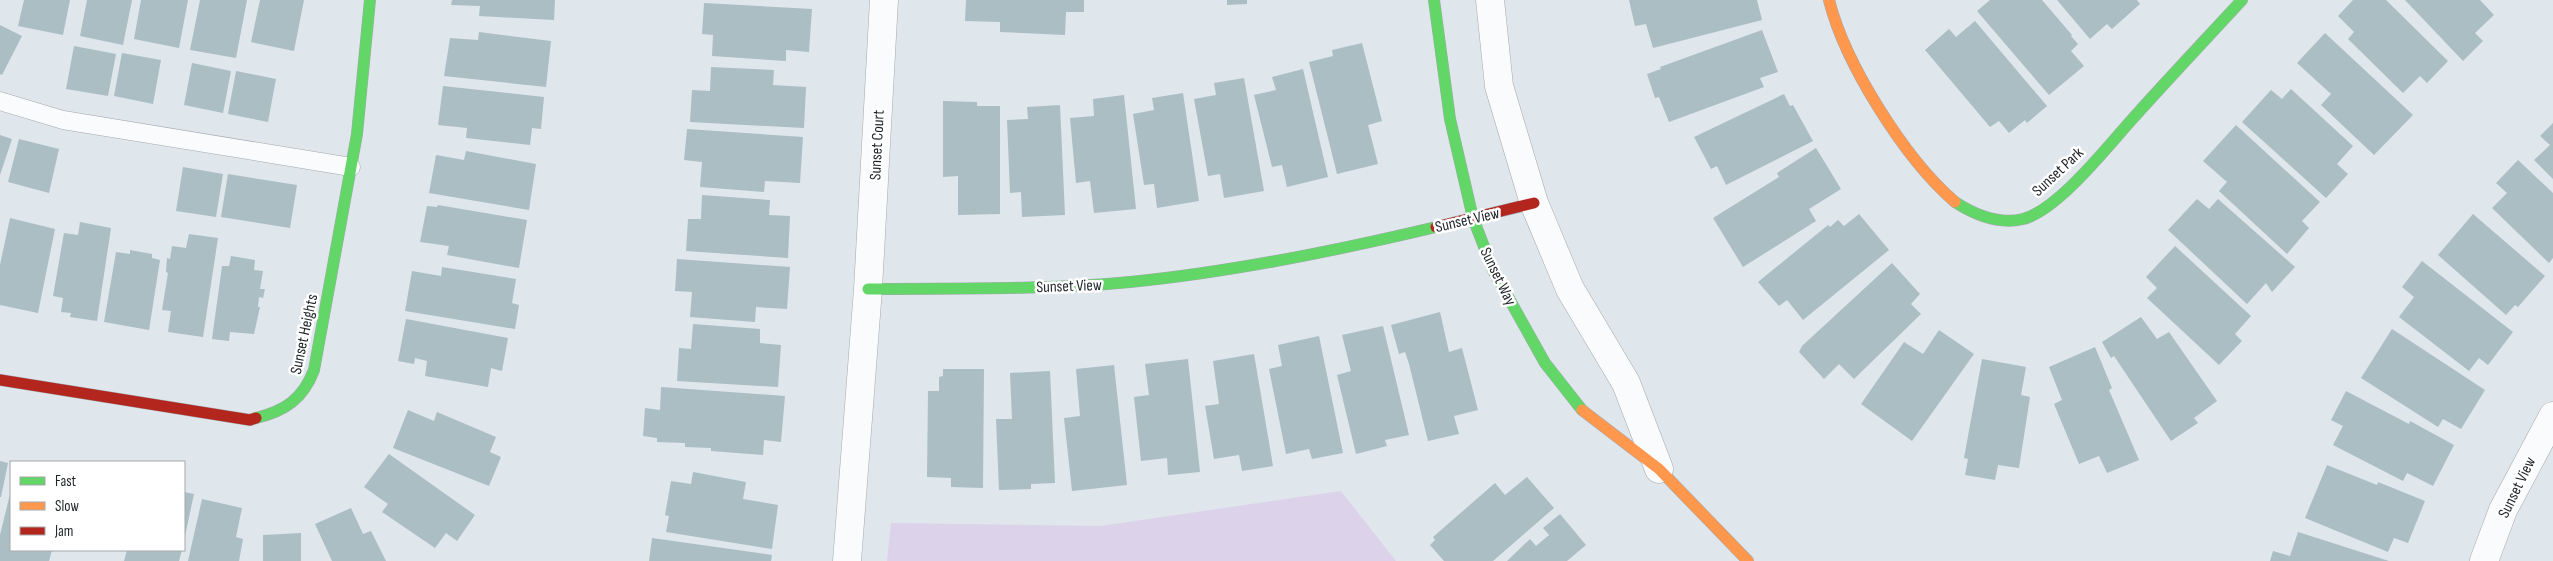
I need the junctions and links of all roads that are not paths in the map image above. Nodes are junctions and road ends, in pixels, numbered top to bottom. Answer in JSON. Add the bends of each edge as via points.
{"nodes":[{"id":1,"x":370,"y":0,"type":"edge"},
{"id":2,"x":884,"y":0,"type":"edge"},
{"id":3,"x":1434,"y":0,"type":"edge"},
{"id":4,"x":1490,"y":0,"type":"edge"},
{"id":5,"x":1828,"y":0,"type":"edge"},
{"id":6,"x":2242,"y":0,"type":"edge"},
{"id":7,"x":0,"y":101,"type":"edge"},
{"id":8,"x":351,"y":167,"type":"junction"},
{"id":9,"x":1534,"y":202,"type":"junction"},
{"id":10,"x":1473,"y":218,"type":"junction"},
{"id":11,"x":868,"y":289,"type":"junction"},
{"id":12,"x":0,"y":380,"type":"edge"},
{"id":13,"x":2553,"y":416,"type":"edge"},
{"id":14,"x":1659,"y":469,"type":"junction"},
{"id":15,"x":847,"y":561,"type":"edge"},
{"id":16,"x":1748,"y":561,"type":"edge"},
{"id":17,"x":2484,"y":561,"type":"edge"}],
"edges":[{"from":1,"to":8,"type":"street","name":"Sunset Heights","via":[[363,89]]},
{"from":2,"to":11,"type":"street","name":"Sunset Court"},
{"from":3,"to":10,"type":"street","name":"Sunset Way","via":[[1450,119]]},
{"from":4,"to":9,"type":"street","name":"Sunset Way","via":[[1499,86]]},
{"from":5,"to":6,"type":"street","name":"Sunset Park","via":[[1847,50],[1919,167],[1948,199],[1978,216],[2002,222],[2025,218],[2051,202]]},
{"from":7,"to":8,"type":"lane","via":[[64,120]]},
{"from":8,"to":12,"type":"street","name":"Sunset Heights","via":[[313,379],[298,401],[276,414],[250,420]]},
{"from":9,"to":10,"type":"street","name":"Sunset View"},
{"from":9,"to":14,"type":"street","name":"Sunset Way","via":[[1570,289],[1626,383]]},
{"from":10,"to":11,"type":"street","name":"Sunset View","via":[[1260,264],[1129,282]]},
{"from":10,"to":14,"type":"street","name":"Sunset Way","via":[[1493,270],[1545,363],[1578,407]]},
{"from":11,"to":15,"type":"street"},
{"from":13,"to":17,"type":"street","name":"Sunset View","via":[[2503,510]]},
{"from":14,"to":16,"type":"street","name":"Sunset Way"}]}
